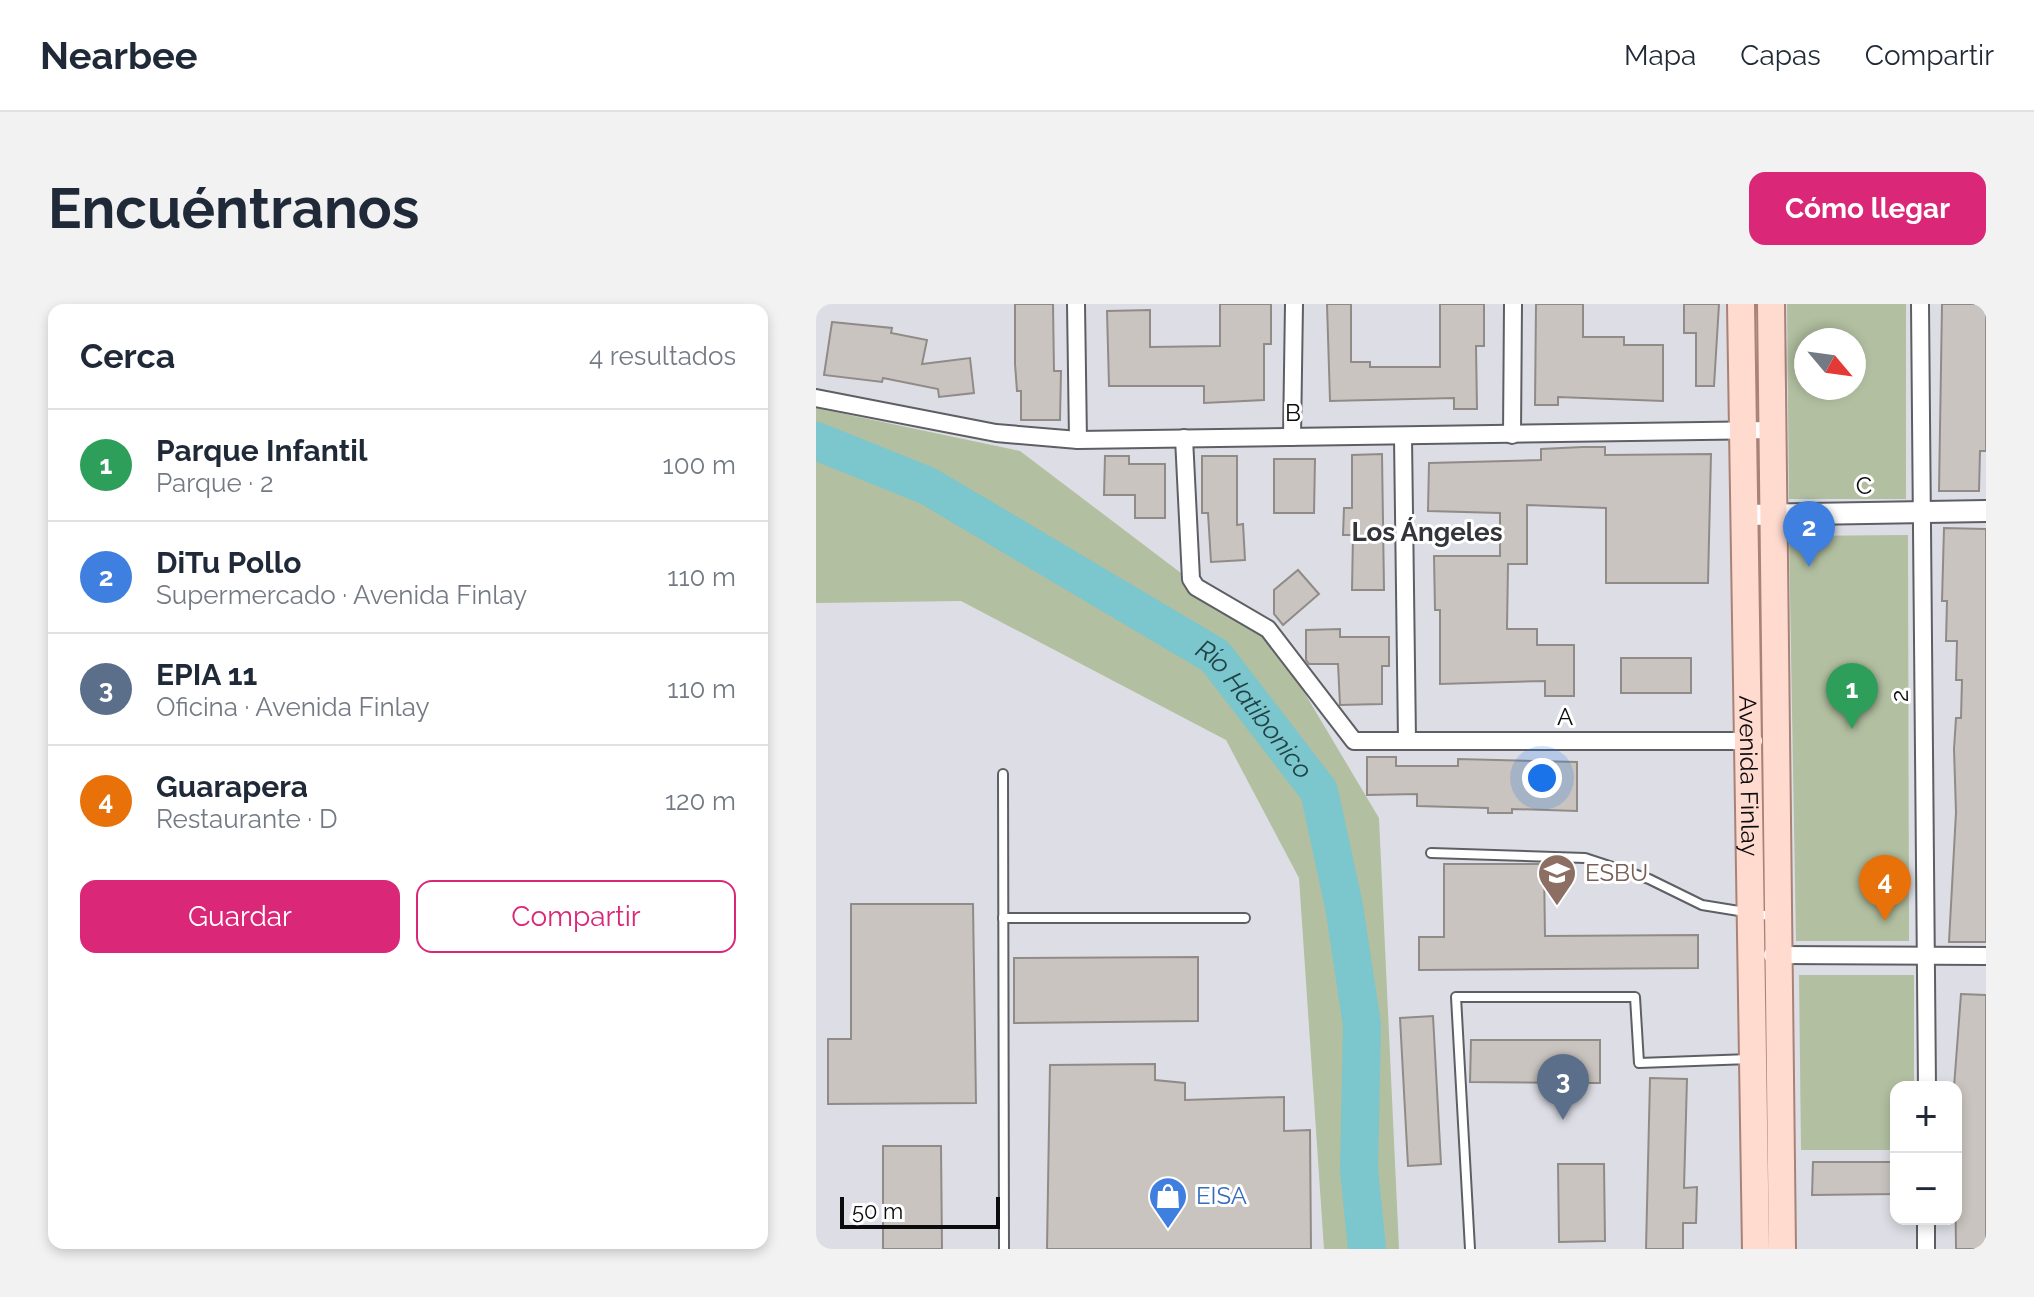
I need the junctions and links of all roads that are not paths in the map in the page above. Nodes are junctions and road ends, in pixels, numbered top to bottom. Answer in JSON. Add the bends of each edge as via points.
{"nodes":[{"id":1,"x":1076,"y":304,"type":"edge"},
{"id":2,"x":1294,"y":304,"type":"edge"},
{"id":3,"x":1513,"y":304,"type":"edge"},
{"id":4,"x":1741,"y":304,"type":"edge"},
{"id":5,"x":1771,"y":304,"type":"edge"},
{"id":6,"x":1920,"y":304,"type":"edge"},
{"id":7,"x":816,"y":398,"type":"edge"},
{"id":8,"x":1773,"y":430,"type":"junction"},
{"id":9,"x":1742,"y":431,"type":"junction"},
{"id":10,"x":1512,"y":435,"type":"junction"},
{"id":11,"x":1292,"y":437,"type":"junction"},
{"id":12,"x":1403,"y":437,"type":"junction"},
{"id":13,"x":1184,"y":438,"type":"junction"},
{"id":14,"x":1078,"y":440,"type":"junction"},
{"id":15,"x":1986,"y":511,"type":"edge"},
{"id":16,"x":1921,"y":512,"type":"junction"},
{"id":17,"x":1774,"y":513,"type":"junction"},
{"id":18,"x":1743,"y":515,"type":"junction"},
{"id":19,"x":1407,"y":740,"type":"junction"},
{"id":20,"x":1745,"y":741,"type":"junction"},
{"id":21,"x":1775,"y":742,"type":"junction"},
{"id":22,"x":1003,"y":774,"type":"dead end"},
{"id":23,"x":1431,"y":853,"type":"dead end"},
{"id":24,"x":1749,"y":915,"type":"junction"},
{"id":25,"x":1777,"y":917,"type":"junction"},
{"id":26,"x":1003,"y":918,"type":"junction"},
{"id":27,"x":1245,"y":918,"type":"dead end"},
{"id":28,"x":1750,"y":955,"type":"junction"},
{"id":29,"x":1777,"y":955,"type":"junction"},
{"id":30,"x":1986,"y":956,"type":"edge"},
{"id":31,"x":1928,"y":957,"type":"junction"},
{"id":32,"x":1766,"y":1057,"type":"junction"},
{"id":33,"x":1927,"y":1081,"type":"edge"},
{"id":34,"x":1926,"y":1225,"type":"edge"},
{"id":35,"x":1004,"y":1249,"type":"edge"},
{"id":36,"x":1470,"y":1249,"type":"edge"},
{"id":37,"x":1756,"y":1249,"type":"edge"},
{"id":38,"x":1782,"y":1249,"type":"edge"},
{"id":39,"x":1926,"y":1249,"type":"edge"}],
"edges":[{"from":1,"to":14,"type":"street"},
{"from":2,"to":11,"type":"street"},
{"from":3,"to":10,"type":"street"},
{"from":4,"to":9,"type":"main road","name":"Avenida Finlay"},
{"from":5,"to":8,"type":"main road","name":"Avenida Finlay"},
{"from":6,"to":16,"type":"street","name":"2"},
{"from":7,"to":14,"type":"street","name":"B","via":[[996,433]]},
{"from":8,"to":9,"type":"street","name":"B"},
{"from":8,"to":17,"type":"main road","name":"Avenida Finlay"},
{"from":9,"to":10,"type":"street","name":"B"},
{"from":9,"to":18,"type":"main road","name":"Avenida Finlay"},
{"from":10,"to":12,"type":"street","name":"B"},
{"from":11,"to":12,"type":"street","name":"B"},
{"from":11,"to":13,"type":"street","name":"B"},
{"from":12,"to":19,"type":"street"},
{"from":13,"to":14,"type":"street","name":"B"},
{"from":13,"to":19,"type":"street","name":"A","via":[[1191,579],[1196,587],[1268,629],[1354,741]]},
{"from":15,"to":16,"type":"street","name":"C"},
{"from":16,"to":17,"type":"street","name":"C"},
{"from":16,"to":31,"type":"street","name":"2"},
{"from":17,"to":18,"type":"street","name":"C"},
{"from":17,"to":21,"type":"main road","name":"Avenida Finlay"},
{"from":18,"to":20,"type":"main road","name":"Avenida Finlay"},
{"from":19,"to":20,"type":"street","name":"A"},
{"from":20,"to":21,"type":"street","name":"A"},
{"from":20,"to":24,"type":"main road","name":"Avenida Finlay"},
{"from":21,"to":25,"type":"main road","name":"Avenida Finlay"},
{"from":22,"to":26,"type":"lane"},
{"from":23,"to":24,"type":"lane","via":[[1585,858],[1649,879],[1702,905]]},
{"from":24,"to":25,"type":"lane"},
{"from":24,"to":28,"type":"main road","name":"Avenida Finlay"},
{"from":25,"to":29,"type":"main road","name":"Avenida Finlay"},
{"from":26,"to":27,"type":"lane"},
{"from":26,"to":35,"type":"lane"},
{"from":28,"to":29,"type":"street"},
{"from":28,"to":32,"type":"main road","name":"Avenida Finlay"},
{"from":29,"to":31,"type":"street"},
{"from":29,"to":32,"type":"main road","name":"Avenida Finlay"},
{"from":30,"to":31,"type":"street"},
{"from":31,"to":33,"type":"street","name":"2"},
{"from":32,"to":36,"type":"lane","via":[[1639,1063],[1635,997],[1456,997]]},
{"from":32,"to":37,"type":"main road","name":"Avenida Finlay"},
{"from":32,"to":38,"type":"main road","name":"Avenida Finlay"},
{"from":34,"to":39,"type":"street"}]}
